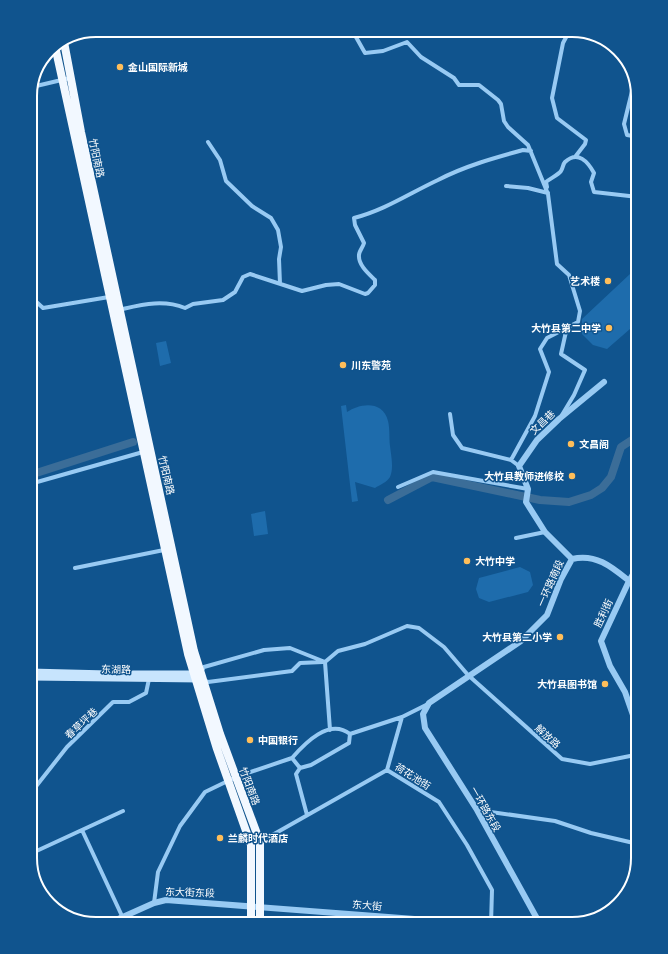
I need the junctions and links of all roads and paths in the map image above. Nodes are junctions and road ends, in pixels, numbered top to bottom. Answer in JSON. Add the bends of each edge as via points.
{"nodes":[{"id":1,"x":356,"y":37,"type":"edge"},
{"id":2,"x":566,"y":37,"type":"edge"},
{"id":3,"x":64,"y":46,"type":"edge"},
{"id":4,"x":57,"y":52,"type":"edge"},
{"id":5,"x":66,"y":79,"type":"junction"},
{"id":6,"x":38,"y":87,"type":"edge"},
{"id":7,"x":631,"y":96,"type":"edge"},
{"id":8,"x":631,"y":136,"type":"edge"},
{"id":9,"x":208,"y":142,"type":"dead end"},
{"id":10,"x":531,"y":151,"type":"junction"},
{"id":11,"x":575,"y":157,"type":"junction"},
{"id":12,"x":506,"y":186,"type":"dead end"},
{"id":13,"x":548,"y":194,"type":"junction"},
{"id":14,"x":631,"y":196,"type":"edge"},
{"id":15,"x":280,"y":284,"type":"junction"},
{"id":16,"x":109,"y":297,"type":"junction"},
{"id":17,"x":37,"y":302,"type":"edge"},
{"id":18,"x":116,"y":310,"type":"junction"},
{"id":19,"x":567,"y":327,"type":"junction"},
{"id":20,"x":604,"y":382,"type":"dead end"},
{"id":21,"x":450,"y":414,"type":"dead end"},
{"id":22,"x":559,"y":419,"type":"junction"},
{"id":23,"x":143,"y":452,"type":"junction"},
{"id":24,"x":511,"y":460,"type":"junction"},
{"id":25,"x":519,"y":466,"type":"junction"},
{"id":26,"x":37,"y":482,"type":"edge"},
{"id":27,"x":398,"y":487,"type":"dead end"},
{"id":28,"x":528,"y":489,"type":"junction"},
{"id":29,"x":545,"y":532,"type":"junction"},
{"id":30,"x":516,"y":538,"type":"dead end"},
{"id":31,"x":164,"y":550,"type":"junction"},
{"id":32,"x":572,"y":559,"type":"junction"},
{"id":33,"x":74,"y":568,"type":"dead end"},
{"id":34,"x":631,"y":578,"type":"edge"},
{"id":35,"x":629,"y":581,"type":"junction"},
{"id":36,"x":325,"y":662,"type":"junction"},
{"id":37,"x":37,"y":672,"type":"edge"},
{"id":38,"x":468,"y":675,"type":"junction"},
{"id":39,"x":197,"y":676,"type":"junction"},
{"id":40,"x":37,"y":677,"type":"edge"},
{"id":41,"x":149,"y":679,"type":"junction"},
{"id":42,"x":429,"y":703,"type":"junction"},
{"id":43,"x":631,"y":709,"type":"edge"},
{"id":44,"x":402,"y":717,"type":"junction"},
{"id":45,"x":330,"y":730,"type":"junction"},
{"id":46,"x":350,"y":734,"type":"junction"},
{"id":47,"x":631,"y":756,"type":"edge"},
{"id":48,"x":292,"y":758,"type":"junction"},
{"id":49,"x":300,"y":768,"type":"junction"},
{"id":50,"x":387,"y":770,"type":"junction"},
{"id":51,"x":236,"y":777,"type":"junction"},
{"id":52,"x":228,"y":781,"type":"junction"},
{"id":53,"x":37,"y":785,"type":"edge"},
{"id":54,"x":477,"y":810,"type":"junction"},
{"id":55,"x":123,"y":811,"type":"dead end"},
{"id":56,"x":307,"y":816,"type":"junction"},
{"id":57,"x":82,"y":830,"type":"junction"},
{"id":58,"x":260,"y":842,"type":"junction"},
{"id":59,"x":631,"y":842,"type":"edge"},
{"id":60,"x":37,"y":851,"type":"edge"},
{"id":61,"x":154,"y":902,"type":"junction"},
{"id":62,"x":252,"y":906,"type":"junction"},
{"id":63,"x":261,"y":906,"type":"junction"},
{"id":64,"x":129,"y":914,"type":"junction"},
{"id":65,"x":122,"y":916,"type":"joint"},
{"id":66,"x":379,"y":916,"type":"joint"},
{"id":67,"x":130,"y":917,"type":"edge"},
{"id":68,"x":251,"y":917,"type":"edge"},
{"id":69,"x":260,"y":917,"type":"edge"},
{"id":70,"x":392,"y":917,"type":"edge"},
{"id":71,"x":491,"y":917,"type":"edge"},
{"id":72,"x":536,"y":917,"type":"edge"}],
"edges":[{"from":1,"to":10,"type":"street","via":[[366,53],[383,51],[407,42],[421,57],[454,78],[459,85],[480,86],[499,102],[508,127],[526,142]]},
{"from":2,"to":11,"type":"street","via":[[552,98],[557,118],[586,140]]},
{"from":3,"to":5,"type":"highway","name":"竹阳南路"},
{"from":4,"to":5,"type":"highway","name":"竹阳南路"},
{"from":5,"to":6,"type":"street"},
{"from":5,"to":16,"type":"highway","name":"竹阳南路"},
{"from":5,"to":18,"type":"highway","name":"竹阳南路"},
{"from":7,"to":8,"type":"street","via":[[624,124],[627,135]]},
{"from":9,"to":15,"type":"street","via":[[220,160],[226,181],[252,206],[270,218],[278,230],[281,247]]},
{"from":10,"to":13,"type":"street"},
{"from":10,"to":15,"type":"street","via":[[523,150],[465,168],[376,212],[354,218],[364,243],[358,254],[359,258],[375,280],[371,292],[365,294],[339,284],[302,291]]},
{"from":11,"to":13,"type":"street","via":[[565,162],[561,171],[546,182]]},
{"from":11,"to":14,"type":"street","via":[[588,161],[594,173],[591,182],[594,192]]},
{"from":12,"to":13,"type":"street","via":[[528,188]]},
{"from":13,"to":19,"type":"street","via":[[557,264],[569,275],[580,311],[578,322]]},
{"from":15,"to":18,"type":"street","via":[[250,274],[243,277],[235,292],[223,300],[193,304],[188,308],[148,302]]},
{"from":16,"to":17,"type":"street","via":[[43,308]]},
{"from":16,"to":18,"type":"highway","name":"竹阳南路"},
{"from":18,"to":23,"type":"highway","name":"竹阳南路"},
{"from":18,"to":39,"type":"highway","name":"竹阳南路"},
{"from":19,"to":22,"type":"street","via":[[561,354],[585,370],[574,395]]},
{"from":19,"to":24,"type":"street","via":[[547,338],[540,349],[549,372],[535,416]]},
{"from":20,"to":22,"type":"street","name":"文昌巷"},
{"from":21,"to":24,"type":"street","via":[[453,434],[462,448]]},
{"from":22,"to":25,"type":"street","name":"文昌巷","via":[[537,440]]},
{"from":23,"to":26,"type":"street"},
{"from":23,"to":31,"type":"highway","name":"竹阳南路"},
{"from":24,"to":25,"type":"street"},
{"from":25,"to":28,"type":"street"},
{"from":27,"to":28,"type":"street","via":[[433,472]]},
{"from":28,"to":29,"type":"street","via":[[526,502]]},
{"from":29,"to":30,"type":"street"},
{"from":29,"to":32,"type":"street"},
{"from":31,"to":33,"type":"street"},
{"from":31,"to":39,"type":"highway","name":"竹阳南路"},
{"from":32,"to":35,"type":"street","name":"一环路南段","via":[[581,557],[600,560]]},
{"from":32,"to":38,"type":"street","name":"一环路南段","via":[[560,579],[547,615],[521,641]]},
{"from":34,"to":35,"type":"street","name":"胜利街"},
{"from":35,"to":43,"type":"street","name":"胜利街","via":[[601,641]]},
{"from":36,"to":38,"type":"street","name":"解放路","via":[[338,651],[365,644],[407,626],[419,628],[428,634],[444,647]]},
{"from":36,"to":39,"type":"street","via":[[300,663],[292,671],[208,682]]},
{"from":36,"to":39,"type":"street","via":[[290,648],[264,650],[204,667]]},
{"from":36,"to":45,"type":"street"},
{"from":37,"to":39,"type":"main road","name":"东湖路"},
{"from":38,"to":42,"type":"street","name":"一环路南段"},
{"from":38,"to":47,"type":"street","name":"解放路","via":[[562,759],[590,764]]},
{"from":39,"to":41,"type":"main road","name":"东湖路"},
{"from":39,"to":51,"type":"highway","name":"竹阳南路"},
{"from":39,"to":52,"type":"highway","name":"竹阳南路"},
{"from":40,"to":41,"type":"main road","name":"东湖路"},
{"from":41,"to":53,"type":"street","name":"春草坪巷","via":[[146,693],[129,702],[113,702],[67,747]]},
{"from":42,"to":44,"type":"street"},
{"from":42,"to":54,"type":"street","name":"一环路东段","via":[[423,714],[425,728]]},
{"from":44,"to":46,"type":"street"},
{"from":44,"to":50,"type":"street"},
{"from":45,"to":46,"type":"street","via":[[346,731]]},
{"from":45,"to":48,"type":"street","via":[[315,735]]},
{"from":46,"to":49,"type":"street","via":[[350,743],[311,765]]},
{"from":48,"to":49,"type":"street"},
{"from":48,"to":51,"type":"street"},
{"from":49,"to":56,"type":"street","via":[[296,774]]},
{"from":50,"to":56,"type":"street","name":"荷花池街"},
{"from":50,"to":71,"type":"street","name":"荷花池街","via":[[439,802],[492,890]]},
{"from":51,"to":52,"type":"street"},
{"from":51,"to":58,"type":"highway","name":"竹阳南路"},
{"from":52,"to":61,"type":"street","via":[[206,792],[180,826],[158,872]]},
{"from":52,"to":62,"type":"highway","name":"竹阳南路","via":[[251,845]]},
{"from":54,"to":59,"type":"street","via":[[555,821]]},
{"from":54,"to":72,"type":"street","name":"一环路东段"},
{"from":55,"to":57,"type":"street"},
{"from":56,"to":58,"type":"street","name":"荷花池街"},
{"from":57,"to":60,"type":"street"},
{"from":57,"to":65,"type":"street"},
{"from":58,"to":63,"type":"highway","name":"竹阳南路"},
{"from":61,"to":62,"type":"street","name":"东大街东段","via":[[166,900]]},
{"from":61,"to":64,"type":"street","name":"东大街东段"},
{"from":62,"to":63,"type":"street","name":"东大街"},
{"from":62,"to":68,"type":"highway","name":"竹阳南路"},
{"from":63,"to":66,"type":"street","name":"东大街"},
{"from":63,"to":69,"type":"highway","name":"竹阳南路"},
{"from":64,"to":65,"type":"street","name":"东大街东段"},
{"from":64,"to":67,"type":"street"},
{"from":66,"to":70,"type":"street","name":"东大街"}]}
